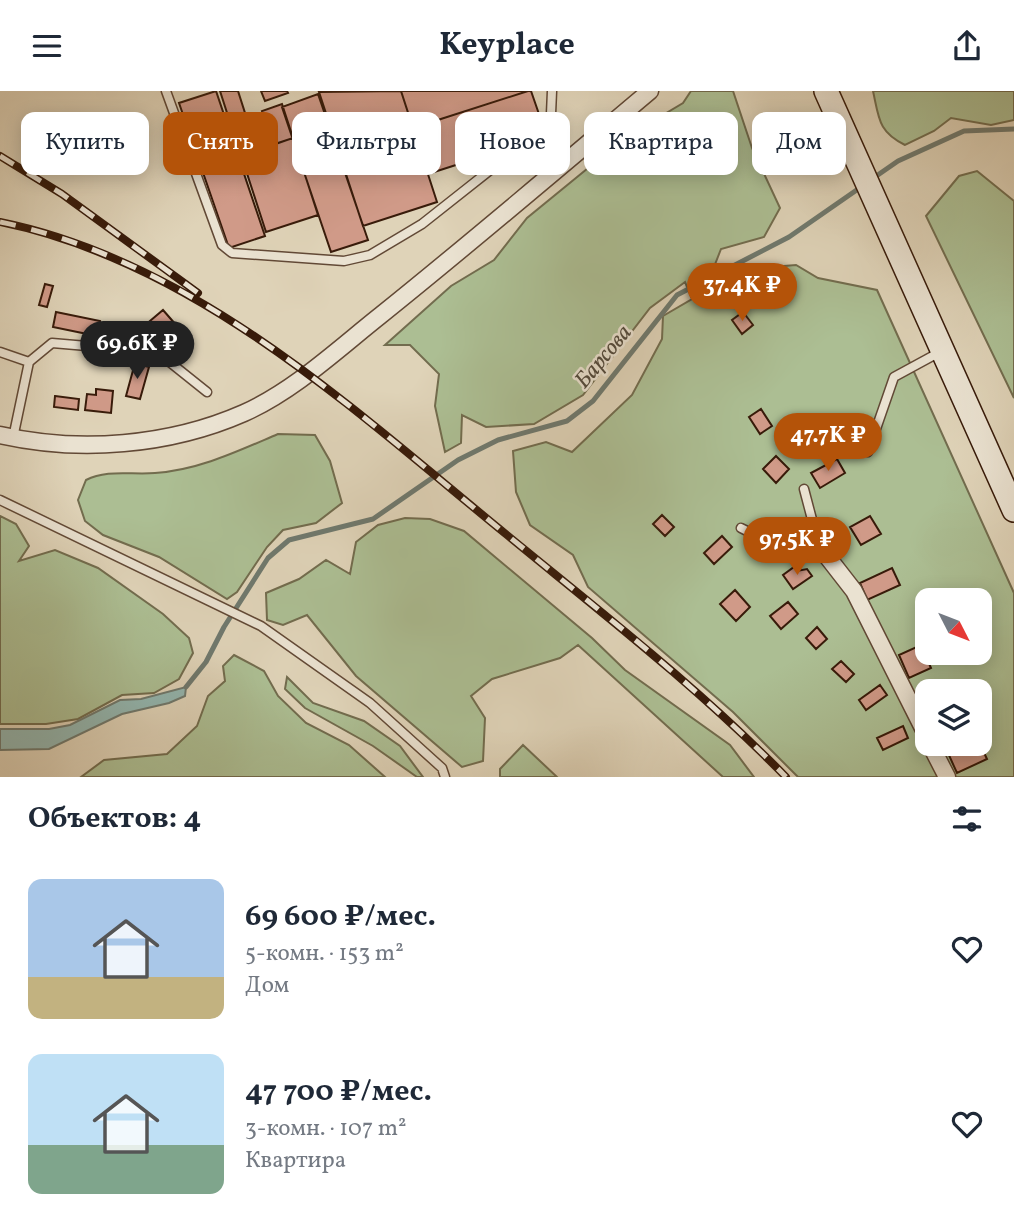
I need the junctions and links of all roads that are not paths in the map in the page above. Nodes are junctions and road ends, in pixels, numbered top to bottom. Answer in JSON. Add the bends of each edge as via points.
{"nodes":[{"id":1,"x":166,"y":91,"type":"edge"},
{"id":2,"x":552,"y":91,"type":"edge"},
{"id":3,"x":650,"y":91,"type":"edge"},
{"id":4,"x":826,"y":91,"type":"edge"},
{"id":5,"x":942,"y":351,"type":"junction"},
{"id":6,"x":0,"y":352,"type":"edge"},
{"id":7,"x":29,"y":362,"type":"junction"},
{"id":8,"x":207,"y":392,"type":"dead end"},
{"id":9,"x":7,"y":436,"type":"edge"},
{"id":10,"x":868,"y":452,"type":"dead end"},
{"id":11,"x":804,"y":489,"type":"dead end"},
{"id":12,"x":0,"y":500,"type":"edge"},
{"id":13,"x":1014,"y":510,"type":"edge"},
{"id":14,"x":741,"y":528,"type":"dead end"},
{"id":15,"x":819,"y":546,"type":"junction"},
{"id":16,"x":915,"y":712,"type":"edge"},
{"id":17,"x":936,"y":756,"type":"edge"},
{"id":18,"x":445,"y":777,"type":"edge"},
{"id":19,"x":947,"y":777,"type":"edge"}],
"edges":[{"from":1,"to":2,"type":"lane","via":[[222,245],[232,253],[344,261],[370,255],[422,225],[532,137],[551,114]]},
{"from":3,"to":9,"type":"street","via":[[427,278],[260,405],[205,427],[124,443],[57,445]]},
{"from":4,"to":5,"type":"main road"},
{"from":5,"to":10,"type":"lane","via":[[894,377]]},
{"from":5,"to":13,"type":"main road"},
{"from":6,"to":7,"type":"lane"},
{"from":7,"to":8,"type":"lane","via":[[52,343],[157,352]]},
{"from":7,"to":9,"type":"lane"},
{"from":11,"to":15,"type":"lane"},
{"from":12,"to":18,"type":"lane","via":[[261,626],[370,703],[442,768]]},
{"from":14,"to":15,"type":"lane","via":[[791,553]]},
{"from":15,"to":16,"type":"street","via":[[854,591]]},
{"from":17,"to":19,"type":"street"}]}
